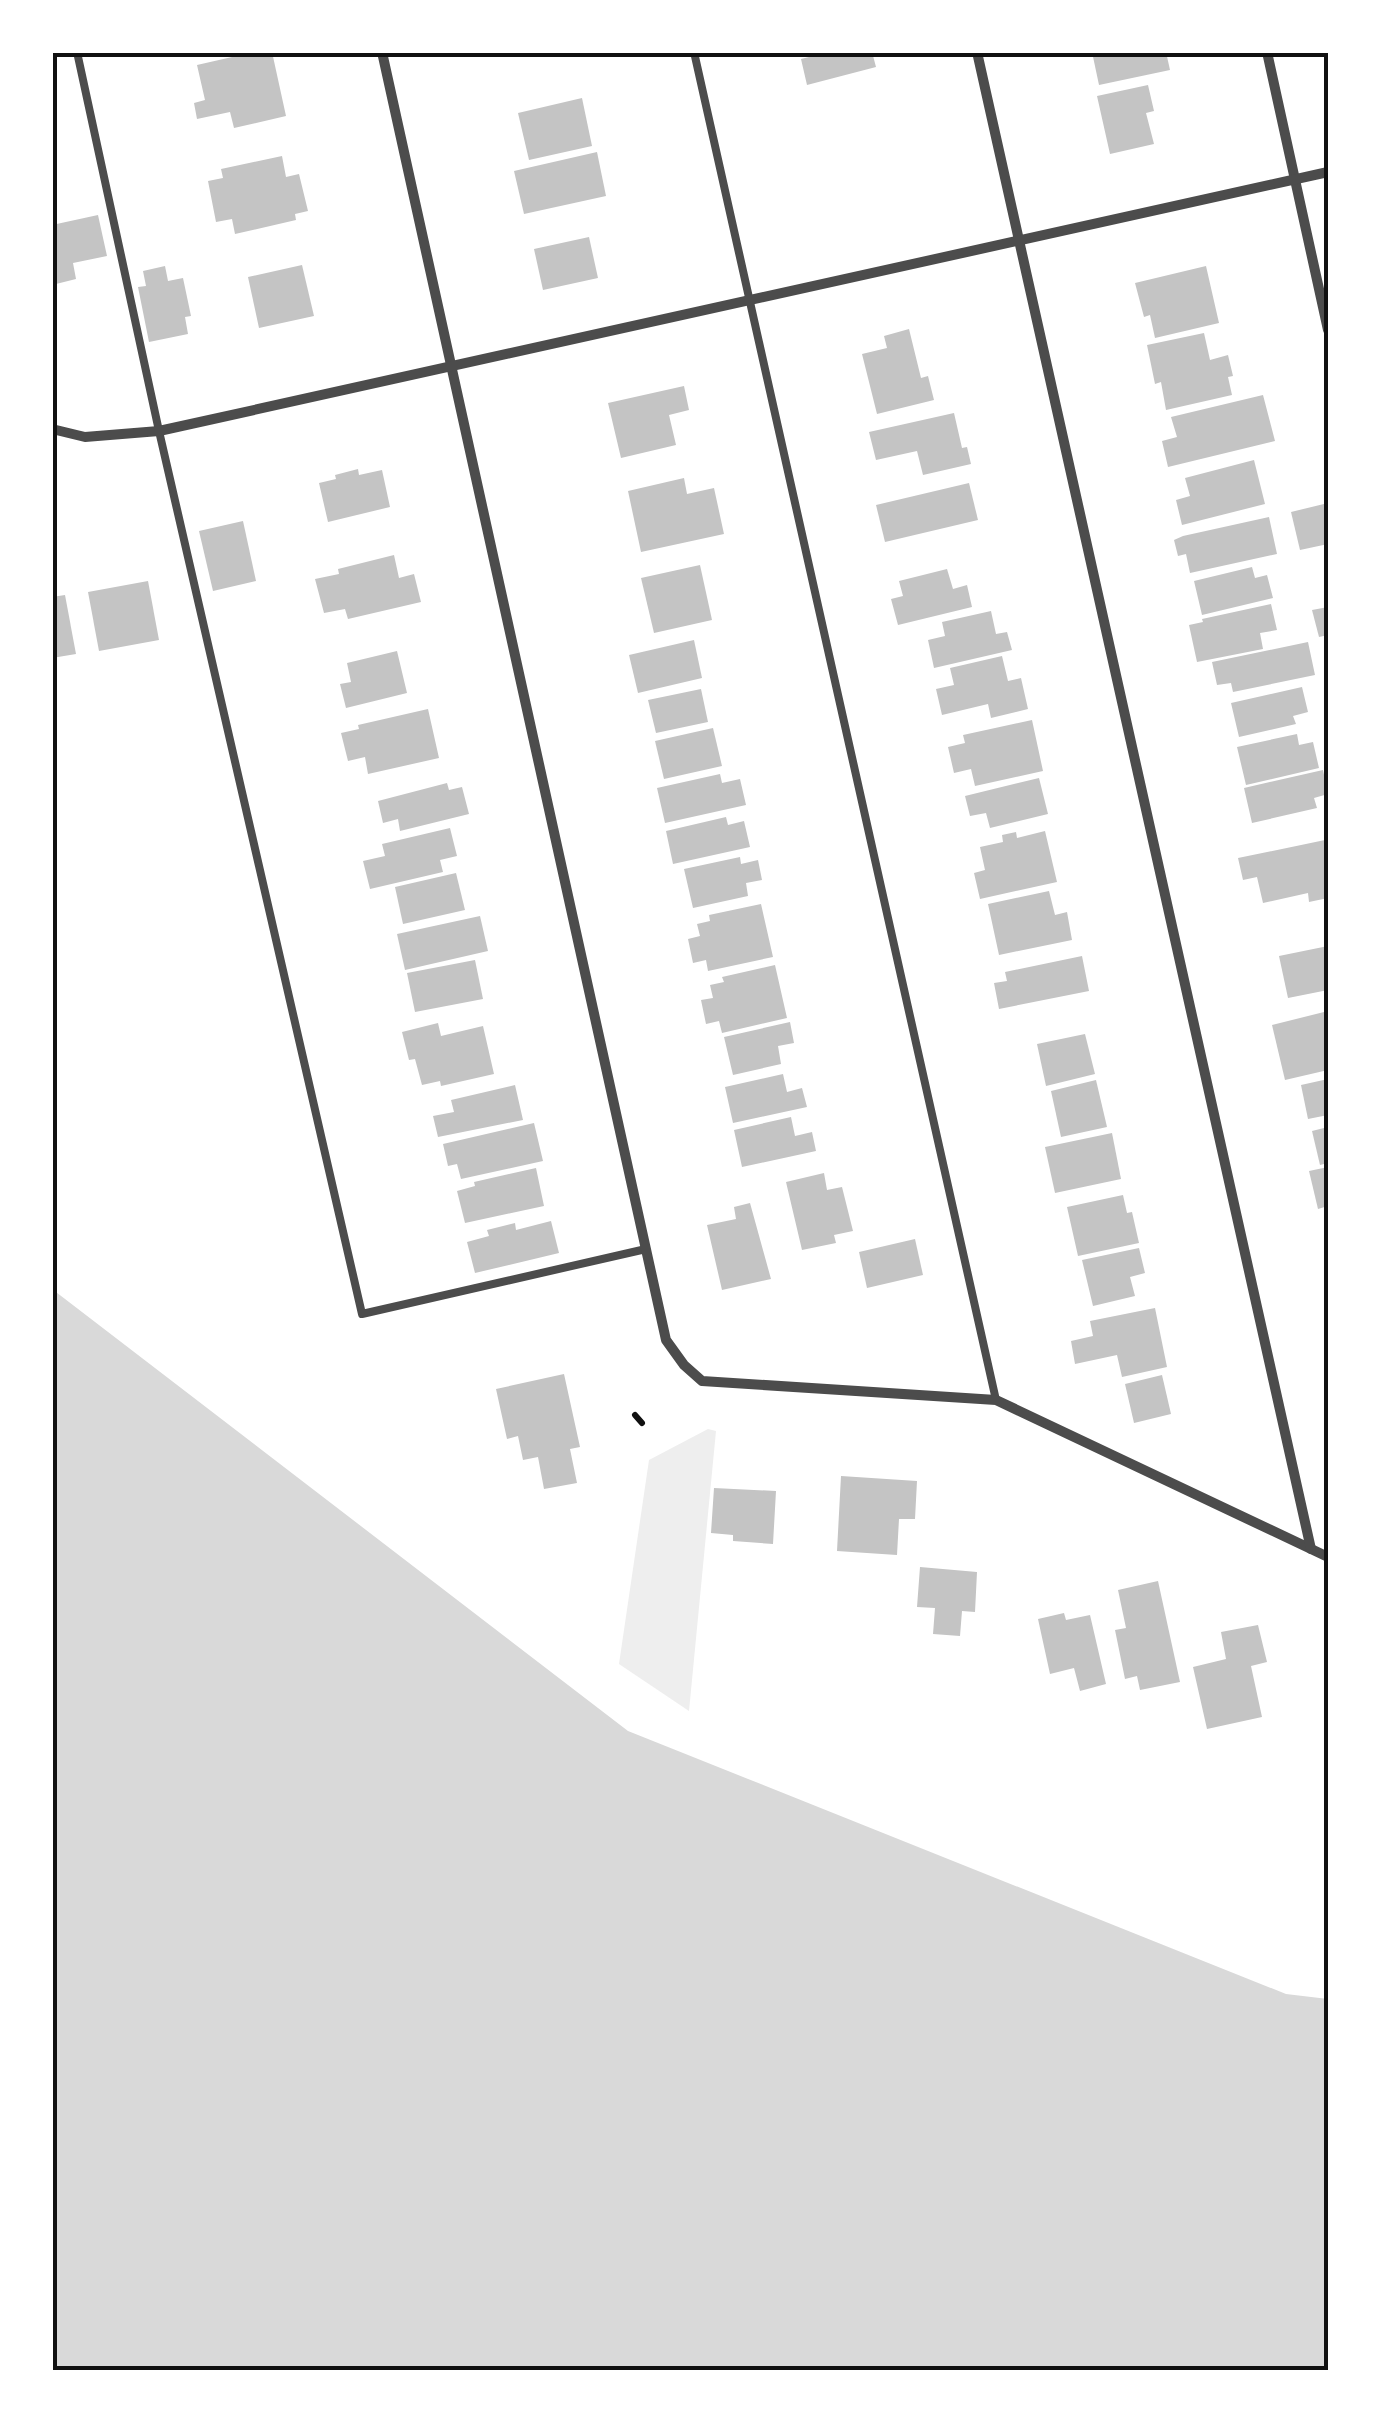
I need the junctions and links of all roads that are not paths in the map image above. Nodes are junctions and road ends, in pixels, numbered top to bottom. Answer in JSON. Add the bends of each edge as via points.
{"nodes":[{"id":1,"x":77,"y":52,"type":"edge"},
{"id":2,"x":382,"y":52,"type":"edge"},
{"id":3,"x":694,"y":52,"type":"edge"},
{"id":4,"x":977,"y":52,"type":"edge"},
{"id":5,"x":1267,"y":52,"type":"edge"},
{"id":6,"x":1328,"y":172,"type":"edge"},
{"id":7,"x":1295,"y":180,"type":"junction"},
{"id":8,"x":1019,"y":241,"type":"junction"},
{"id":9,"x":750,"y":302,"type":"junction"},
{"id":10,"x":1328,"y":330,"type":"edge"},
{"id":11,"x":452,"y":368,"type":"junction"},
{"id":12,"x":52,"y":429,"type":"edge"},
{"id":13,"x":159,"y":431,"type":"junction"},
{"id":14,"x":646,"y":1249,"type":"junction"},
{"id":15,"x":996,"y":1400,"type":"junction"},
{"id":16,"x":1311,"y":1549,"type":"junction"},
{"id":17,"x":1328,"y":1557,"type":"edge"}],
"edges":[{"from":1,"to":13,"type":"lane"},
{"from":2,"to":11,"type":"street"},
{"from":3,"to":9,"type":"lane"},
{"from":4,"to":8,"type":"street"},
{"from":5,"to":7,"type":"street"},
{"from":6,"to":7,"type":"street"},
{"from":7,"to":8,"type":"street"},
{"from":7,"to":10,"type":"street"},
{"from":8,"to":9,"type":"street"},
{"from":8,"to":16,"type":"street"},
{"from":9,"to":11,"type":"street"},
{"from":9,"to":15,"type":"lane"},
{"from":11,"to":13,"type":"street"},
{"from":11,"to":14,"type":"street"},
{"from":12,"to":13,"type":"street","via":[[85,437]]},
{"from":13,"to":14,"type":"lane","via":[[362,1314]]},
{"from":14,"to":15,"type":"street","via":[[666,1340],[702,1381]]},
{"from":15,"to":16,"type":"street"},
{"from":16,"to":17,"type":"street"}]}
